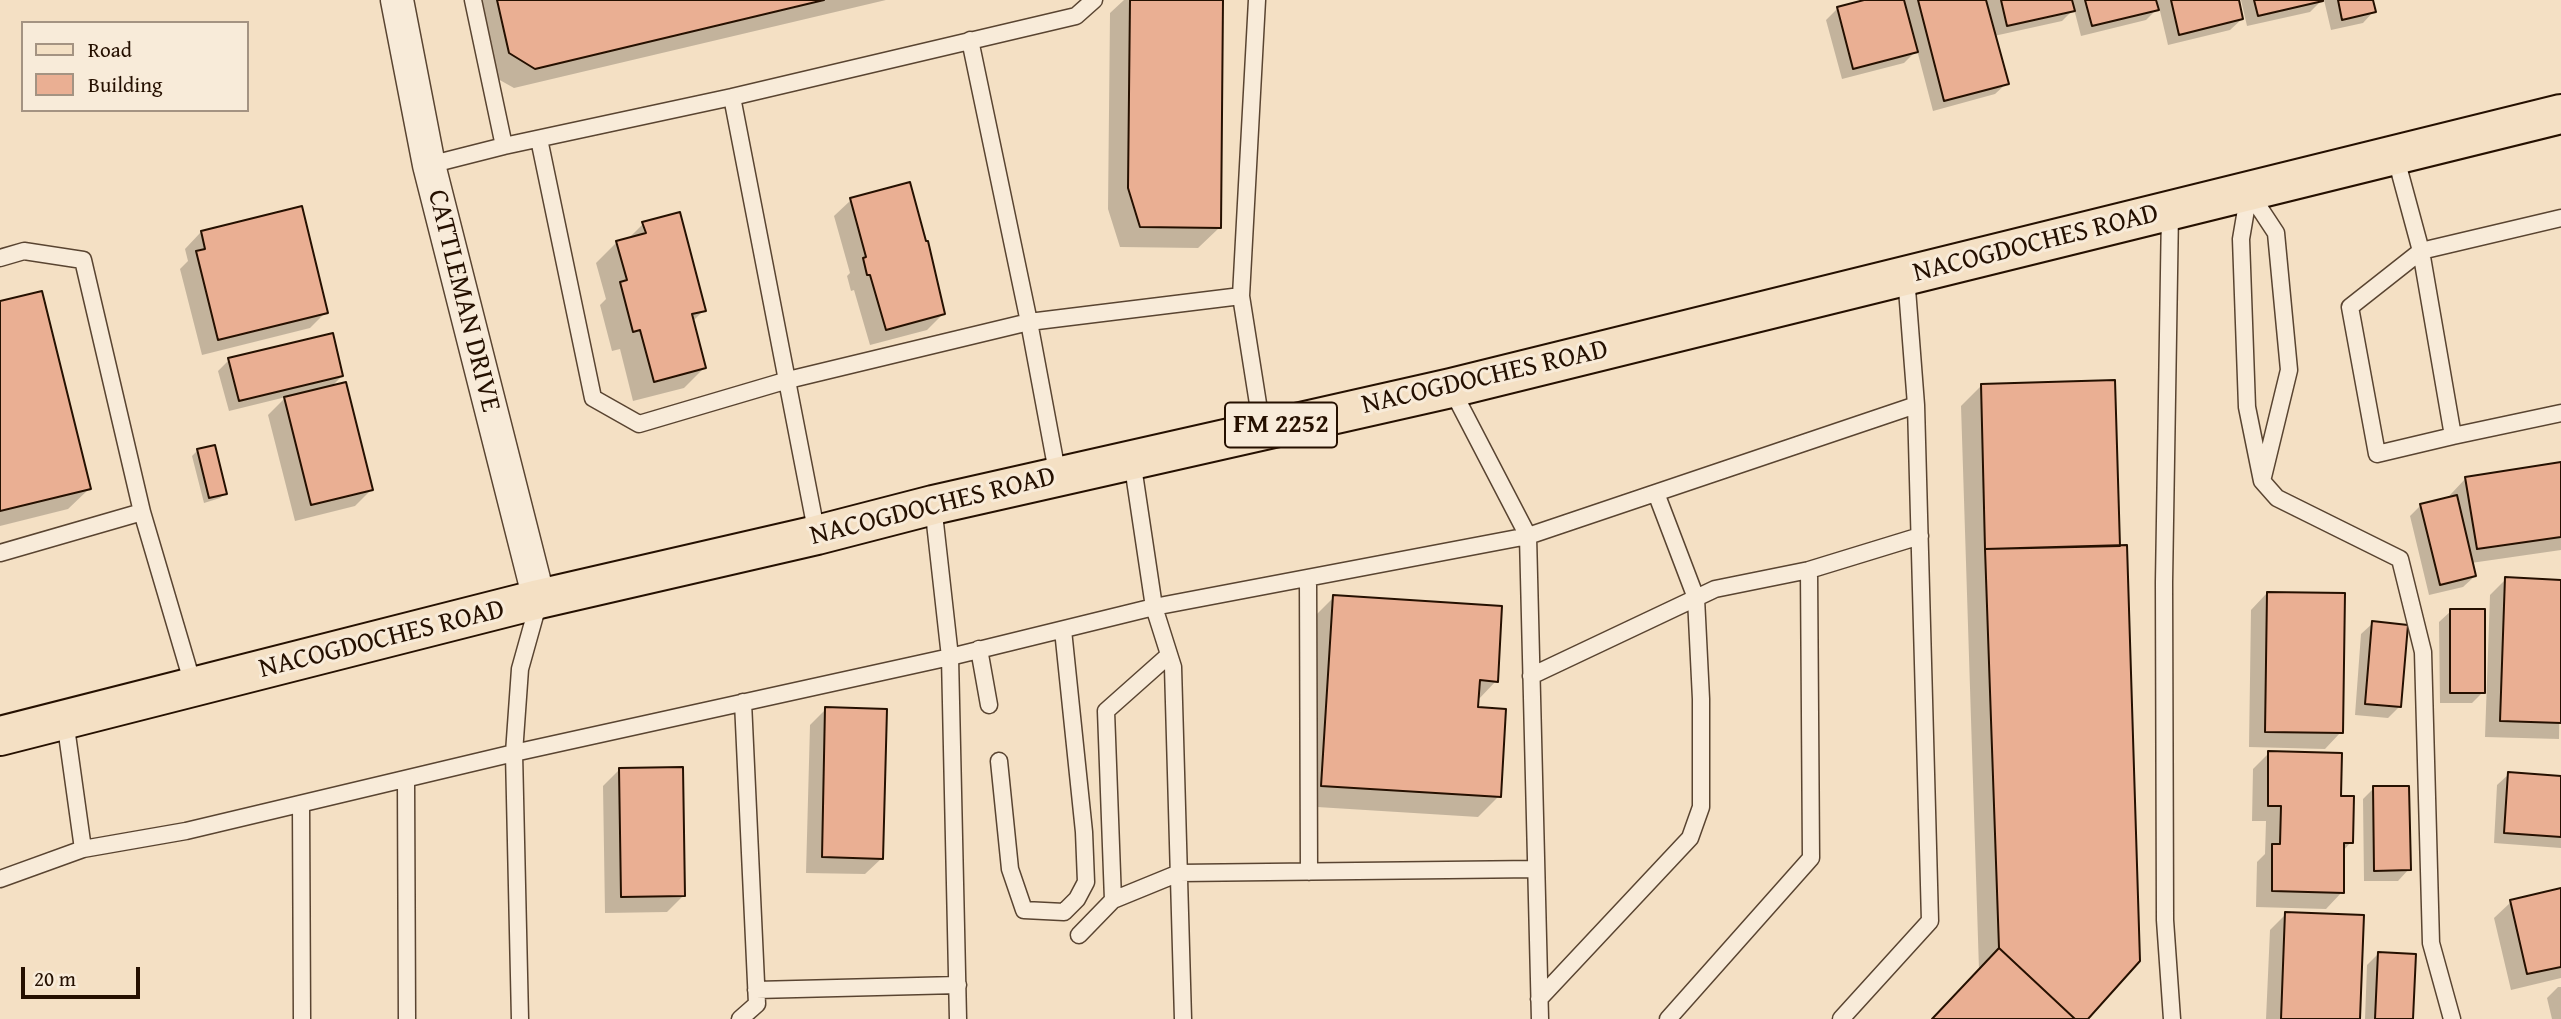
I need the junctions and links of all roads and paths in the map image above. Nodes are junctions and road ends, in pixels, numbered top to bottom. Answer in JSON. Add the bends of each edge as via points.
{"nodes":[{"id":1,"x":397,"y":0,"type":"edge"},
{"id":2,"x":473,"y":0,"type":"edge"},
{"id":3,"x":1094,"y":0,"type":"edge"},
{"id":4,"x":1256,"y":0,"type":"edge"},
{"id":5,"x":970,"y":40,"type":"junction"},
{"id":6,"x":732,"y":97,"type":"junction"},
{"id":7,"x":2561,"y":114,"type":"edge"},
{"id":8,"x":539,"y":139,"type":"junction"},
{"id":9,"x":504,"y":146,"type":"junction"},
{"id":10,"x":2395,"y":155,"type":"junction"},
{"id":11,"x":429,"y":165,"type":"junction"},
{"id":12,"x":2249,"y":192,"type":"junction"},
{"id":13,"x":2170,"y":211,"type":"junction"},
{"id":14,"x":2561,"y":218,"type":"edge"},
{"id":15,"x":2421,"y":251,"type":"junction"},
{"id":16,"x":0,"y":258,"type":"edge"},
{"id":17,"x":1906,"y":276,"type":"junction"},
{"id":18,"x":1241,"y":296,"type":"junction"},
{"id":19,"x":1029,"y":322,"type":"junction"},
{"id":20,"x":788,"y":380,"type":"junction"},
{"id":21,"x":1451,"y":388,"type":"junction"},
{"id":22,"x":1916,"y":405,"type":"junction"},
{"id":23,"x":2561,"y":412,"type":"edge"},
{"id":24,"x":1262,"y":429,"type":"junction"},
{"id":25,"x":2453,"y":436,"type":"junction"},
{"id":26,"x":1132,"y":460,"type":"junction"},
{"id":27,"x":1058,"y":477,"type":"junction"},
{"id":28,"x":2262,"y":481,"type":"junction"},
{"id":29,"x":1656,"y":493,"type":"junction"},
{"id":30,"x":933,"y":505,"type":"junction"},
{"id":31,"x":142,"y":512,"type":"junction"},
{"id":32,"x":817,"y":535,"type":"junction"},
{"id":33,"x":1528,"y":536,"type":"junction"},
{"id":34,"x":1920,"y":536,"type":"junction"},
{"id":35,"x":0,"y":553,"type":"edge"},
{"id":36,"x":1810,"y":570,"type":"junction"},
{"id":37,"x":1308,"y":578,"type":"junction"},
{"id":38,"x":1696,"y":598,"type":"junction"},
{"id":39,"x":539,"y":599,"type":"junction"},
{"id":40,"x":1154,"y":607,"type":"junction"},
{"id":41,"x":1063,"y":630,"type":"junction"},
{"id":42,"x":979,"y":649,"type":"junction"},
{"id":43,"x":1169,"y":655,"type":"junction"},
{"id":44,"x":950,"y":657,"type":"junction"},
{"id":45,"x":1531,"y":676,"type":"junction"},
{"id":46,"x":194,"y":688,"type":"junction"},
{"id":47,"x":743,"y":702,"type":"junction"},
{"id":48,"x":989,"y":705,"type":"dead end"},
{"id":49,"x":65,"y":720,"type":"junction"},
{"id":50,"x":0,"y":736,"type":"edge"},
{"id":51,"x":514,"y":753,"type":"junction"},
{"id":52,"x":999,"y":761,"type":"dead end"},
{"id":53,"x":406,"y":780,"type":"junction"},
{"id":54,"x":301,"y":804,"type":"junction"},
{"id":55,"x":83,"y":849,"type":"junction"},
{"id":56,"x":1536,"y":869,"type":"junction"},
{"id":57,"x":1308,"y":872,"type":"junction"},
{"id":58,"x":1179,"y":873,"type":"junction"},
{"id":59,"x":0,"y":879,"type":"edge"},
{"id":60,"x":1113,"y":900,"type":"junction"},
{"id":61,"x":1079,"y":935,"type":"dead end"},
{"id":62,"x":958,"y":985,"type":"junction"},
{"id":63,"x":755,"y":990,"type":"junction"},
{"id":64,"x":1539,"y":999,"type":"junction"},
{"id":65,"x":302,"y":1019,"type":"edge"},
{"id":66,"x":407,"y":1019,"type":"edge"},
{"id":67,"x":520,"y":1019,"type":"edge"},
{"id":68,"x":740,"y":1019,"type":"edge"},
{"id":69,"x":958,"y":1019,"type":"edge"},
{"id":70,"x":1183,"y":1019,"type":"edge"},
{"id":71,"x":1540,"y":1019,"type":"edge"},
{"id":72,"x":1668,"y":1019,"type":"edge"},
{"id":73,"x":1841,"y":1019,"type":"edge"},
{"id":74,"x":2172,"y":1019,"type":"edge"},
{"id":75,"x":2452,"y":1019,"type":"edge"}],
"edges":[{"from":1,"to":11,"type":"street","name":"CATTLEMAN DRIVE"},
{"from":2,"to":9,"type":"lane"},
{"from":3,"to":5,"type":"lane","via":[[1076,16]]},
{"from":4,"to":18,"type":"lane"},
{"from":5,"to":6,"type":"lane"},
{"from":5,"to":19,"type":"lane"},
{"from":6,"to":8,"type":"lane"},
{"from":6,"to":20,"type":"lane"},
{"from":7,"to":10,"type":"main road","name":"NACOGDOCHES ROAD","number":"FM 2252"},
{"from":8,"to":9,"type":"lane"},
{"from":8,"to":20,"type":"lane","via":[[593,398],[639,424]]},
{"from":9,"to":11,"type":"lane"},
{"from":10,"to":12,"type":"main road","name":"NACOGDOCHES ROAD","number":"FM 2252"},
{"from":10,"to":15,"type":"lane"},
{"from":11,"to":39,"type":"street","name":"CATTLEMAN DRIVE"},
{"from":12,"to":13,"type":"main road","name":"NACOGDOCHES ROAD","number":"FM 2252"},
{"from":12,"to":28,"type":"lane","via":[[2241,239],[2246,407]]},
{"from":12,"to":28,"type":"lane","via":[[2276,233],[2289,370]]},
{"from":13,"to":17,"type":"main road","name":"NACOGDOCHES ROAD","number":"FM 2252"},
{"from":13,"to":74,"type":"lane","via":[[2164,609],[2165,920]]},
{"from":14,"to":15,"type":"lane"},
{"from":15,"to":25,"type":"lane"},
{"from":15,"to":25,"type":"lane","via":[[2350,307],[2376,454]]},
{"from":16,"to":31,"type":"lane","via":[[24,251],[83,260]]},
{"from":17,"to":21,"type":"main road","name":"NACOGDOCHES ROAD","number":"FM 2252"},
{"from":17,"to":22,"type":"lane"},
{"from":18,"to":19,"type":"lane"},
{"from":18,"to":24,"type":"lane"},
{"from":19,"to":20,"type":"lane"},
{"from":19,"to":27,"type":"lane"},
{"from":20,"to":32,"type":"lane"},
{"from":21,"to":24,"type":"main road","name":"NACOGDOCHES ROAD","number":"FM 2252"},
{"from":21,"to":33,"type":"lane"},
{"from":22,"to":29,"type":"lane"},
{"from":22,"to":34,"type":"lane"},
{"from":23,"to":25,"type":"lane"},
{"from":24,"to":26,"type":"main road","name":"NACOGDOCHES ROAD","number":"FM 2252"},
{"from":26,"to":27,"type":"main road","name":"NACOGDOCHES ROAD","number":"FM 2252"},
{"from":26,"to":40,"type":"lane"},
{"from":27,"to":30,"type":"main road","name":"NACOGDOCHES ROAD","number":"FM 2252"},
{"from":28,"to":75,"type":"lane","via":[[2277,498],[2400,559],[2423,652],[2431,943]]},
{"from":29,"to":33,"type":"lane"},
{"from":29,"to":38,"type":"lane"},
{"from":30,"to":32,"type":"main road","name":"NACOGDOCHES ROAD","number":"FM 2252"},
{"from":30,"to":44,"type":"lane"},
{"from":31,"to":35,"type":"lane"},
{"from":31,"to":46,"type":"lane"},
{"from":32,"to":39,"type":"main road","name":"NACOGDOCHES ROAD","number":"FM 2252"},
{"from":33,"to":37,"type":"lane"},
{"from":33,"to":45,"type":"lane"},
{"from":34,"to":36,"type":"lane"},
{"from":34,"to":73,"type":"lane","via":[[1930,921]]},
{"from":36,"to":38,"type":"lane","via":[[1715,589]]},
{"from":36,"to":72,"type":"lane","via":[[1811,858]]},
{"from":37,"to":40,"type":"lane"},
{"from":37,"to":57,"type":"lane"},
{"from":38,"to":45,"type":"lane"},
{"from":38,"to":64,"type":"lane","via":[[1701,807],[1690,838]]},
{"from":39,"to":46,"type":"main road","name":"NACOGDOCHES ROAD","number":"FM 2252"},
{"from":39,"to":51,"type":"lane","via":[[520,669]]},
{"from":40,"to":41,"type":"lane"},
{"from":40,"to":43,"type":"lane"},
{"from":41,"to":42,"type":"lane"},
{"from":41,"to":52,"type":"lane","via":[[1086,882],[1064,912],[1024,910],[1010,869]]},
{"from":42,"to":44,"type":"lane"},
{"from":42,"to":48,"type":"lane"},
{"from":43,"to":58,"type":"lane"},
{"from":43,"to":60,"type":"lane","via":[[1106,711]]},
{"from":44,"to":47,"type":"lane"},
{"from":44,"to":62,"type":"lane"},
{"from":45,"to":56,"type":"lane"},
{"from":46,"to":49,"type":"main road","name":"NACOGDOCHES ROAD","number":"FM 2252"},
{"from":47,"to":51,"type":"lane"},
{"from":47,"to":63,"type":"lane"},
{"from":49,"to":50,"type":"main road","name":"NACOGDOCHES ROAD","number":"FM 2252"},
{"from":49,"to":55,"type":"lane"},
{"from":51,"to":53,"type":"lane"},
{"from":51,"to":67,"type":"lane"},
{"from":53,"to":54,"type":"lane"},
{"from":53,"to":66,"type":"lane"},
{"from":54,"to":55,"type":"lane"},
{"from":54,"to":65,"type":"lane"},
{"from":55,"to":59,"type":"lane"},
{"from":56,"to":57,"type":"lane"},
{"from":56,"to":64,"type":"lane"},
{"from":57,"to":58,"type":"lane"},
{"from":58,"to":60,"type":"lane"},
{"from":58,"to":70,"type":"lane"},
{"from":60,"to":61,"type":"lane"},
{"from":62,"to":63,"type":"lane"},
{"from":62,"to":69,"type":"lane"},
{"from":63,"to":68,"type":"lane","via":[[757,1004]]},
{"from":64,"to":71,"type":"lane"}]}
